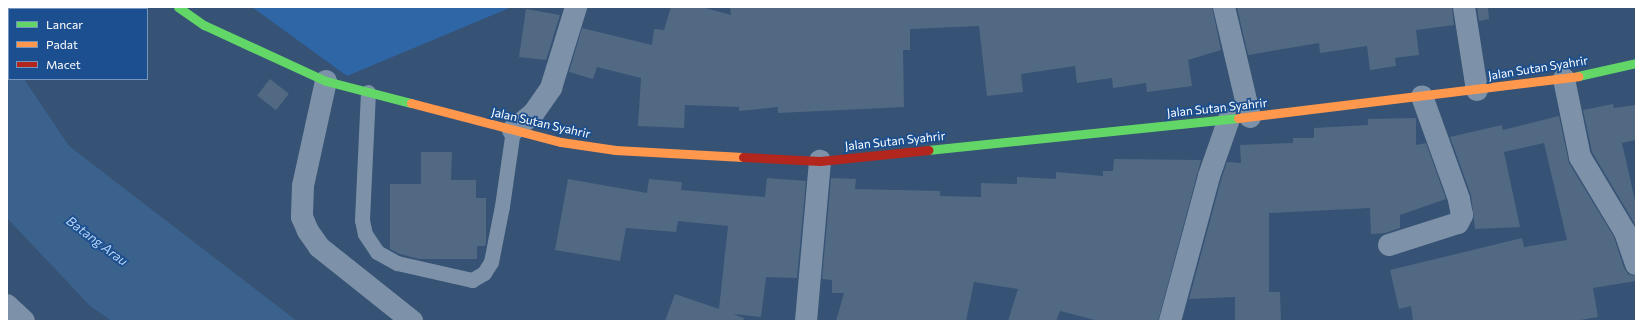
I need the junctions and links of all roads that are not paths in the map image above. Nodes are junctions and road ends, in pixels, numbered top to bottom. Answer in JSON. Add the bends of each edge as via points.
{"nodes":[{"id":1,"x":178,"y":7,"type":"edge"},
{"id":2,"x":576,"y":7,"type":"edge"},
{"id":3,"x":1224,"y":7,"type":"edge"},
{"id":4,"x":1464,"y":7,"type":"edge"},
{"id":5,"x":1636,"y":63,"type":"edge"},
{"id":6,"x":1564,"y":79,"type":"junction"},
{"id":7,"x":326,"y":80,"type":"junction"},
{"id":8,"x":1477,"y":90,"type":"junction"},
{"id":9,"x":368,"y":92,"type":"junction"},
{"id":10,"x":1422,"y":96,"type":"junction"},
{"id":11,"x":1250,"y":117,"type":"junction"},
{"id":12,"x":1229,"y":119,"type":"junction"},
{"id":13,"x":513,"y":130,"type":"junction"},
{"id":14,"x":820,"y":161,"type":"junction"},
{"id":15,"x":1388,"y":245,"type":"dead end"},
{"id":16,"x":1636,"y":264,"type":"edge"},
{"id":17,"x":7,"y":305,"type":"edge"},
{"id":18,"x":24,"y":321,"type":"edge"},
{"id":19,"x":412,"y":321,"type":"edge"},
{"id":20,"x":806,"y":321,"type":"edge"},
{"id":21,"x":1170,"y":321,"type":"edge"}],
"edges":[{"from":1,"to":7,"type":"main road","name":"Jalan Sutan Syahrir","via":[[204,25]]},
{"from":2,"to":13,"type":"street","via":[[551,88],[533,114]]},
{"from":3,"to":11,"type":"street"},
{"from":4,"to":8,"type":"street"},
{"from":5,"to":6,"type":"main road","name":"Jalan Sutan Syahrir"},
{"from":6,"to":8,"type":"main road","name":"Jalan Sutan Syahrir"},
{"from":6,"to":16,"type":"street","via":[[1580,157],[1625,232]]},
{"from":7,"to":9,"type":"main road","name":"Jalan Sutan Syahrir"},
{"from":7,"to":19,"type":"street","via":[[303,186],[302,217],[319,247]]},
{"from":8,"to":10,"type":"main road","name":"Jalan Sutan Syahrir"},
{"from":9,"to":13,"type":"main road","name":"Jalan Sutan Syahrir"},
{"from":9,"to":13,"type":"lane","via":[[362,220],[365,234],[377,252],[397,263],[472,280],[484,274],[491,262],[501,213]]},
{"from":10,"to":11,"type":"main road","name":"Jalan Sutan Syahrir"},
{"from":10,"to":15,"type":"street","via":[[1459,199],[1462,215],[1458,223]]},
{"from":11,"to":12,"type":"main road","name":"Jalan Sutan Syahrir"},
{"from":12,"to":14,"type":"main road","name":"Jalan Sutan Syahrir"},
{"from":12,"to":21,"type":"street","via":[[1209,176]]},
{"from":13,"to":14,"type":"main road","name":"Jalan Sutan Syahrir","via":[[595,148]]},
{"from":14,"to":20,"type":"street"},
{"from":17,"to":18,"type":"street"}]}
